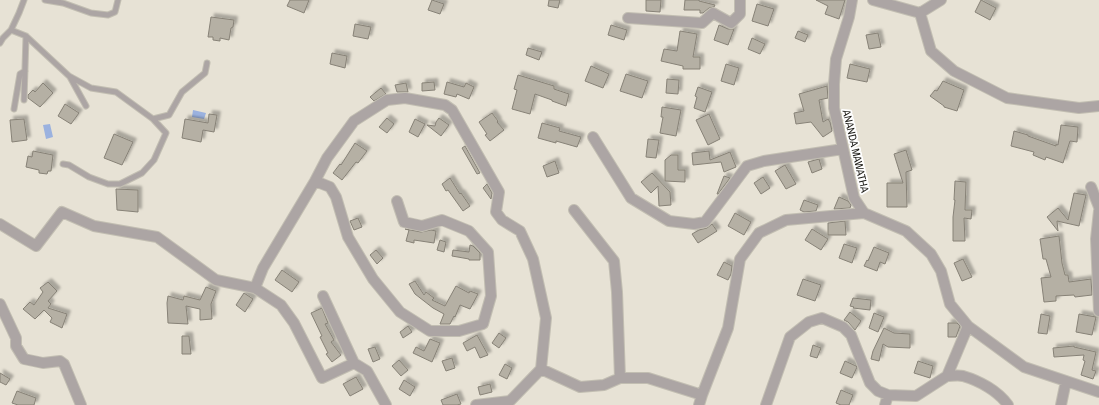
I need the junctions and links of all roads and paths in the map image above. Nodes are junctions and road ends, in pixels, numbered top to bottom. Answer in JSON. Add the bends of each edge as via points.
{"nodes":[{"id":1,"x":24,"y":0,"type":"edge"},
{"id":2,"x":45,"y":0,"type":"edge"},
{"id":3,"x":118,"y":0,"type":"edge"},
{"id":4,"x":740,"y":0,"type":"edge"},
{"id":5,"x":852,"y":0,"type":"edge"},
{"id":6,"x":873,"y":0,"type":"edge"},
{"id":7,"x":941,"y":0,"type":"edge"},
{"id":8,"x":920,"y":13,"type":"junction"},
{"id":9,"x":628,"y":18,"type":"dead end"},
{"id":10,"x":11,"y":30,"type":"junction"},
{"id":11,"x":26,"y":36,"type":"junction"},
{"id":12,"x":0,"y":43,"type":"edge"},
{"id":13,"x":207,"y":63,"type":"dead end"},
{"id":14,"x":25,"y":71,"type":"junction"},
{"id":15,"x":69,"y":76,"type":"junction"},
{"id":16,"x":24,"y":100,"type":"dead end"},
{"id":17,"x":86,"y":106,"type":"dead end"},
{"id":18,"x":1099,"y":106,"type":"edge"},
{"id":19,"x":14,"y":109,"type":"dead end"},
{"id":20,"x":152,"y":119,"type":"junction"},
{"id":21,"x":593,"y":137,"type":"dead end"},
{"id":22,"x":843,"y":149,"type":"junction"},
{"id":23,"x":63,"y":164,"type":"dead end"},
{"id":24,"x":315,"y":181,"type":"junction"},
{"id":25,"x":1091,"y":187,"type":"dead end"},
{"id":26,"x":397,"y":202,"type":"dead end"},
{"id":27,"x":1099,"y":207,"type":"edge"},
{"id":28,"x":574,"y":210,"type":"dead end"},
{"id":29,"x":1099,"y":211,"type":"edge"},
{"id":30,"x":864,"y":213,"type":"junction"},
{"id":31,"x":0,"y":224,"type":"edge"},
{"id":32,"x":255,"y":288,"type":"junction"},
{"id":33,"x":323,"y":296,"type":"dead end"},
{"id":34,"x":0,"y":304,"type":"edge"},
{"id":35,"x":1099,"y":311,"type":"edge"},
{"id":36,"x":968,"y":326,"type":"junction"},
{"id":37,"x":354,"y":363,"type":"junction"},
{"id":38,"x":541,"y":369,"type":"junction"},
{"id":39,"x":947,"y":376,"type":"junction"},
{"id":40,"x":620,"y":378,"type":"junction"},
{"id":41,"x":1066,"y":380,"type":"junction"},
{"id":42,"x":1099,"y":392,"type":"edge"},
{"id":43,"x":888,"y":395,"type":"junction"},
{"id":44,"x":701,"y":400,"type":"edge"},
{"id":45,"x":916,"y":400,"type":"edge"},
{"id":46,"x":767,"y":404,"type":"edge"},
{"id":47,"x":81,"y":405,"type":"edge"},
{"id":48,"x":386,"y":405,"type":"edge"},
{"id":49,"x":476,"y":405,"type":"edge"},
{"id":50,"x":885,"y":405,"type":"edge"},
{"id":51,"x":1008,"y":405,"type":"edge"},
{"id":52,"x":1061,"y":405,"type":"edge"}],
"edges":[{"from":1,"to":10,"type":"lane"},
{"from":2,"to":3,"type":"lane","via":[[108,15],[115,12]]},
{"from":4,"to":9,"type":"street","via":[[740,14],[731,23],[713,13],[702,23]]},
{"from":5,"to":22,"type":"street","name":"ANANDA MAWATHA","via":[[836,59],[834,84],[834,108]]},
{"from":6,"to":8,"type":"street"},
{"from":7,"to":8,"type":"street"},
{"from":8,"to":18,"type":"street","via":[[931,51],[954,72],[1007,98],[1079,108]]},
{"from":10,"to":11,"type":"lane"},
{"from":10,"to":12,"type":"lane"},
{"from":11,"to":14,"type":"lane"},
{"from":11,"to":15,"type":"lane"},
{"from":13,"to":20,"type":"lane","via":[[205,73],[182,92],[168,114]]},
{"from":14,"to":16,"type":"lane"},
{"from":14,"to":19,"type":"lane","via":[[20,74]]},
{"from":15,"to":17,"type":"lane"},
{"from":15,"to":20,"type":"lane","via":[[92,88],[116,92]]},
{"from":20,"to":23,"type":"lane","via":[[166,133],[154,160],[142,173],[120,184],[108,184]]},
{"from":21,"to":22,"type":"street","via":[[631,198],[669,221],[694,224],[706,222],[747,166]]},
{"from":22,"to":30,"type":"street","name":"ANANDA MAWATHA","via":[[854,198]]},
{"from":24,"to":26,"type":"street","via":[[330,187],[336,197],[348,237],[373,279],[400,312],[430,331],[459,331],[483,324],[491,296],[488,252],[469,231],[442,220],[422,226],[404,222]]},
{"from":24,"to":32,"type":"street","via":[[263,268]]},
{"from":24,"to":38,"type":"street","via":[[327,158],[354,121],[387,100],[405,98],[445,105],[452,110],[499,192],[496,212],[502,220],[520,231],[532,259],[546,318]]},
{"from":25,"to":27,"type":"street"},
{"from":28,"to":40,"type":"street","via":[[614,261]]},
{"from":29,"to":35,"type":"street","via":[[1096,239]]},
{"from":30,"to":36,"type":"street","via":[[906,231],[931,254],[941,271],[950,304]]},
{"from":30,"to":44,"type":"street","via":[[786,220],[759,233],[740,260],[728,328]]},
{"from":31,"to":32,"type":"street","via":[[36,246],[62,212],[94,226],[158,237],[216,280]]},
{"from":32,"to":37,"type":"street","via":[[281,305],[294,323],[322,378]]},
{"from":33,"to":37,"type":"street"},
{"from":34,"to":47,"type":"street","via":[[16,338],[16,346],[24,359],[43,363],[60,361],[64,364]]},
{"from":36,"to":39,"type":"street"},
{"from":36,"to":41,"type":"street","via":[[1024,367]]},
{"from":37,"to":48,"type":"street","via":[[367,371]]},
{"from":38,"to":40,"type":"street","via":[[580,387],[604,385]]},
{"from":38,"to":49,"type":"street","via":[[510,401]]},
{"from":39,"to":45,"type":"street"},
{"from":39,"to":51,"type":"street","via":[[962,376],[986,386]]},
{"from":40,"to":44,"type":"street","via":[[648,378]]},
{"from":41,"to":42,"type":"street"},
{"from":41,"to":52,"type":"street"},
{"from":43,"to":45,"type":"street"},
{"from":43,"to":46,"type":"street","via":[[878,391],[870,383],[851,335],[842,327],[822,318],[809,322],[790,337]]},
{"from":43,"to":50,"type":"street"}]}
